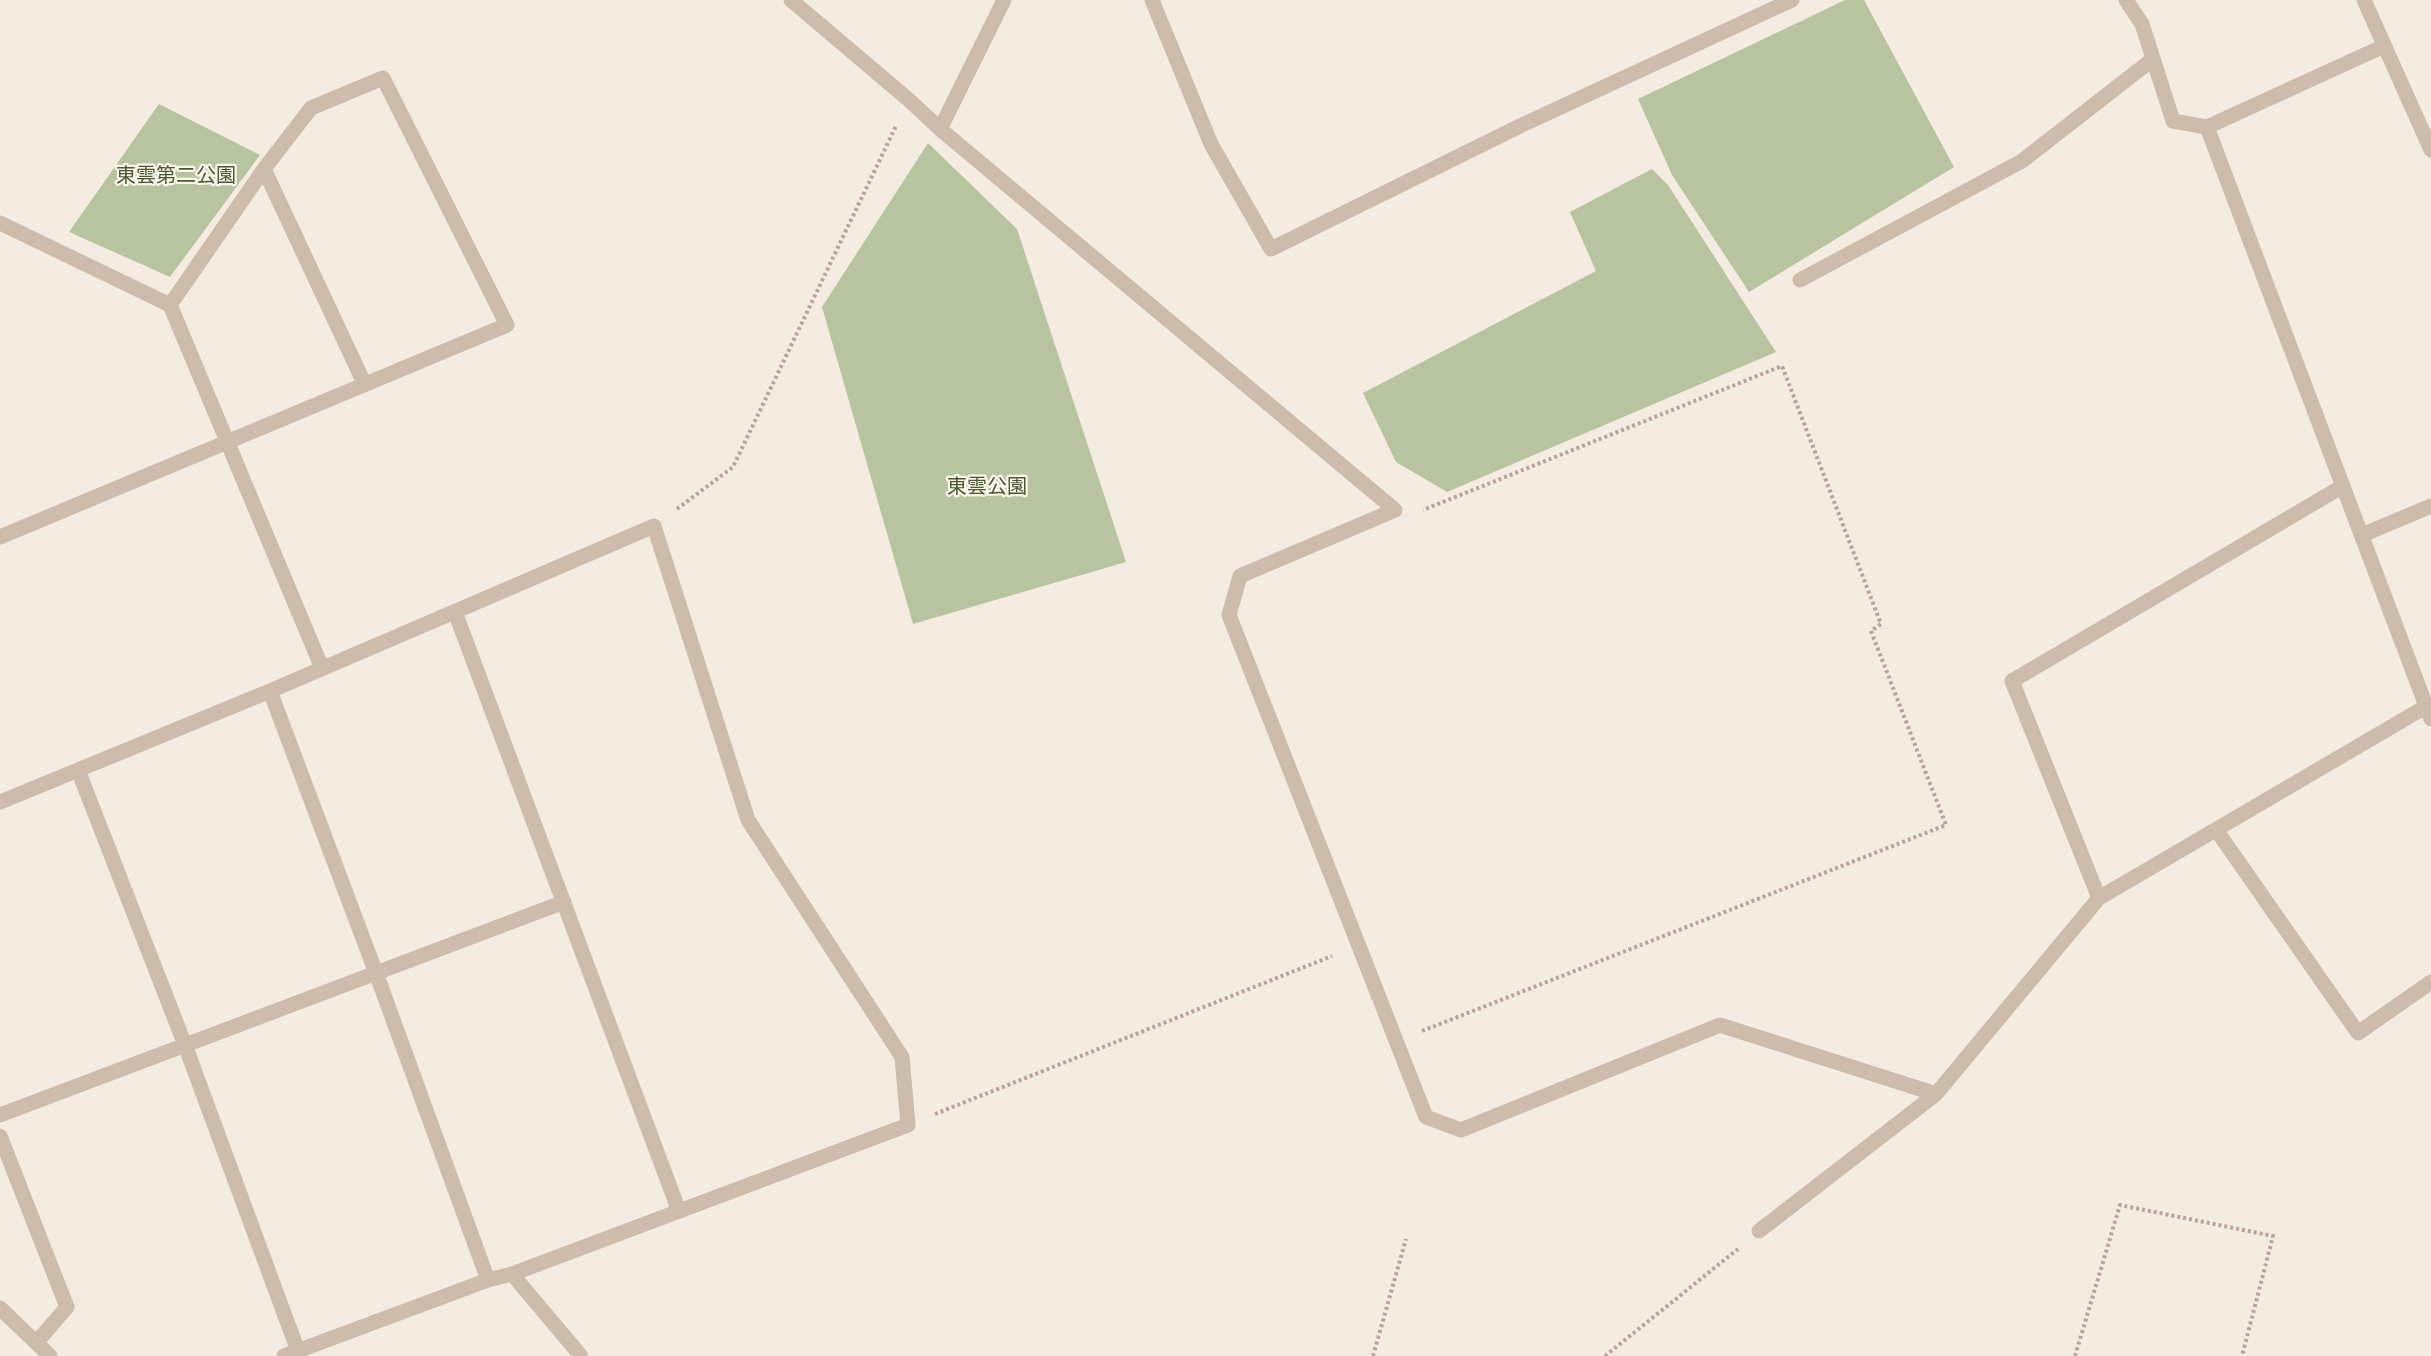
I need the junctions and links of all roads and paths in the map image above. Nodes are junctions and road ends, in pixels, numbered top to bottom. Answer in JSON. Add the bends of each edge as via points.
{"nodes":[{"id":1,"x":791,"y":0,"type":"edge"},
{"id":2,"x":1004,"y":0,"type":"edge"},
{"id":3,"x":1152,"y":0,"type":"edge"},
{"id":4,"x":1792,"y":0,"type":"edge"},
{"id":5,"x":2126,"y":0,"type":"edge"},
{"id":6,"x":2364,"y":0,"type":"edge"},
{"id":7,"x":2384,"y":46,"type":"junction"},
{"id":8,"x":2153,"y":59,"type":"junction"},
{"id":9,"x":909,"y":100,"type":"junction"},
{"id":10,"x":2424,"y":114,"type":"edge"},
{"id":11,"x":2207,"y":127,"type":"junction"},
{"id":12,"x":940,"y":129,"type":"junction"},
{"id":13,"x":2431,"y":150,"type":"edge"},
{"id":14,"x":264,"y":169,"type":"junction"},
{"id":15,"x":0,"y":223,"type":"edge"},
{"id":16,"x":1800,"y":280,"type":"dead end"},
{"id":17,"x":170,"y":305,"type":"junction"},
{"id":18,"x":365,"y":385,"type":"junction"},
{"id":19,"x":227,"y":442,"type":"junction"},
{"id":20,"x":2343,"y":486,"type":"junction"},
{"id":21,"x":2431,"y":506,"type":"edge"},
{"id":22,"x":1395,"y":510,"type":"junction"},
{"id":23,"x":654,"y":526,"type":"junction"},
{"id":24,"x":2361,"y":535,"type":"junction"},
{"id":25,"x":0,"y":537,"type":"edge"},
{"id":26,"x":455,"y":612,"type":"junction"},
{"id":27,"x":322,"y":669,"type":"junction"},
{"id":28,"x":270,"y":692,"type":"junction"},
{"id":29,"x":2429,"y":712,"type":"edge"},
{"id":30,"x":78,"y":770,"type":"junction"},
{"id":31,"x":0,"y":802,"type":"edge"},
{"id":32,"x":2217,"y":831,"type":"junction"},
{"id":33,"x":2099,"y":898,"type":"junction"},
{"id":34,"x":564,"y":902,"type":"junction"},
{"id":35,"x":1358,"y":946,"type":"junction"},
{"id":36,"x":376,"y":973,"type":"junction"},
{"id":37,"x":2431,"y":982,"type":"edge"},
{"id":38,"x":1396,"y":1041,"type":"junction"},
{"id":39,"x":185,"y":1045,"type":"junction"},
{"id":40,"x":1936,"y":1094,"type":"junction"},
{"id":41,"x":0,"y":1115,"type":"edge"},
{"id":42,"x":908,"y":1125,"type":"junction"},
{"id":43,"x":0,"y":1136,"type":"edge"},
{"id":44,"x":679,"y":1211,"type":"junction"},
{"id":45,"x":1759,"y":1231,"type":"joint"},
{"id":46,"x":1406,"y":1239,"type":"dead end"},
{"id":47,"x":512,"y":1274,"type":"junction"},
{"id":48,"x":488,"y":1280,"type":"junction"},
{"id":49,"x":0,"y":1308,"type":"edge"},
{"id":50,"x":36,"y":1343,"type":"junction"},
{"id":51,"x":291,"y":1353,"type":"edge"},
{"id":52,"x":50,"y":1356,"type":"edge"},
{"id":53,"x":581,"y":1356,"type":"edge"},
{"id":54,"x":1373,"y":1356,"type":"edge"},
{"id":55,"x":1605,"y":1356,"type":"edge"},
{"id":56,"x":2075,"y":1356,"type":"edge"},
{"id":57,"x":2242,"y":1356,"type":"edge"}],
"edges":[{"from":1,"to":9,"type":"street"},
{"from":2,"to":12,"type":"street"},
{"from":3,"to":4,"type":"street","via":[[1211,144],[1271,249],[1522,125]]},
{"from":5,"to":8,"type":"street","via":[[2142,24]]},
{"from":6,"to":7,"type":"street"},
{"from":7,"to":10,"type":"street"},
{"from":7,"to":11,"type":"street"},
{"from":8,"to":11,"type":"street","via":[[2173,121]]},
{"from":8,"to":16,"type":"street","via":[[2022,161]]},
{"from":9,"to":12,"type":"street"},
{"from":9,"to":23,"type":"path","via":[[733,467]]},
{"from":10,"to":13,"type":"street"},
{"from":11,"to":20,"type":"street"},
{"from":12,"to":22,"type":"street"},
{"from":14,"to":17,"type":"street"},
{"from":14,"to":18,"type":"street"},
{"from":14,"to":18,"type":"street","via":[[311,108],[383,78],[507,325]]},
{"from":15,"to":17,"type":"street"},
{"from":17,"to":19,"type":"street"},
{"from":18,"to":19,"type":"street"},
{"from":19,"to":25,"type":"street"},
{"from":19,"to":27,"type":"street"},
{"from":20,"to":24,"type":"street"},
{"from":20,"to":33,"type":"street","via":[[2012,681]]},
{"from":21,"to":24,"type":"street"},
{"from":22,"to":35,"type":"street","via":[[1240,576],[1229,615]]},
{"from":22,"to":38,"type":"path","via":[[1402,518],[1782,366],[1881,624],[1871,631],[1946,825]]},
{"from":23,"to":26,"type":"street"},
{"from":23,"to":42,"type":"street","via":[[748,820],[902,1057]]},
{"from":24,"to":29,"type":"street"},
{"from":26,"to":27,"type":"street"},
{"from":26,"to":34,"type":"street"},
{"from":27,"to":28,"type":"street"},
{"from":28,"to":30,"type":"street"},
{"from":28,"to":36,"type":"street"},
{"from":29,"to":32,"type":"street"},
{"from":30,"to":31,"type":"street"},
{"from":30,"to":39,"type":"street"},
{"from":32,"to":33,"type":"street"},
{"from":32,"to":37,"type":"street","via":[[2358,1033]]},
{"from":33,"to":40,"type":"street"},
{"from":34,"to":36,"type":"street"},
{"from":34,"to":44,"type":"street"},
{"from":35,"to":38,"type":"street"},
{"from":35,"to":42,"type":"path"},
{"from":36,"to":39,"type":"street"},
{"from":36,"to":48,"type":"street"},
{"from":38,"to":40,"type":"street","via":[[1426,1117],[1461,1130],[1720,1025]]},
{"from":39,"to":41,"type":"street"},
{"from":39,"to":51,"type":"street"},
{"from":40,"to":45,"type":"street"},
{"from":42,"to":44,"type":"street"},
{"from":43,"to":50,"type":"street","via":[[67,1307]]},
{"from":44,"to":47,"type":"street"},
{"from":45,"to":55,"type":"path"},
{"from":46,"to":54,"type":"path"},
{"from":47,"to":48,"type":"street"},
{"from":47,"to":53,"type":"street"},
{"from":48,"to":51,"type":"street"},
{"from":49,"to":50,"type":"street"},
{"from":50,"to":52,"type":"street"},
{"from":56,"to":57,"type":"path","via":[[2120,1205],[2273,1236]]}]}
